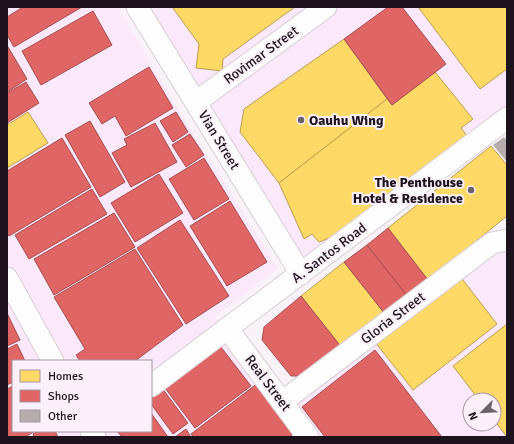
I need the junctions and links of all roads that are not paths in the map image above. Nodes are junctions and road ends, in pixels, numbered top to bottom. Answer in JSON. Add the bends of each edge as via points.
{"nodes":[{"id":1,"x":137,"y":7,"type":"edge"},
{"id":2,"x":326,"y":7,"type":"edge"},
{"id":3,"x":196,"y":102,"type":"junction"},
{"id":4,"x":507,"y":118,"type":"edge"},
{"id":5,"x":507,"y":240,"type":"edge"},
{"id":6,"x":301,"y":274,"type":"junction"},
{"id":7,"x":7,"y":278,"type":"edge"},
{"id":8,"x":227,"y":328,"type":"junction"},
{"id":9,"x":52,"y":360,"type":"edge"},
{"id":10,"x":152,"y":385,"type":"edge"},
{"id":11,"x":282,"y":402,"type":"junction"},
{"id":12,"x":308,"y":437,"type":"edge"}],
"edges":[{"from":1,"to":3,"type":"street","name":"Vian Street"},
{"from":2,"to":3,"type":"street","name":"Rovimar Street"},
{"from":3,"to":6,"type":"street","name":"Vian Street"},
{"from":4,"to":6,"type":"street","name":"A. Santos Road"},
{"from":5,"to":11,"type":"street","name":"Gloria Street","via":[[492,243]]},
{"from":6,"to":8,"type":"street","name":"A. Santos Road"},
{"from":7,"to":9,"type":"street"},
{"from":8,"to":10,"type":"street","name":"A. Santos Road"},
{"from":8,"to":11,"type":"street","name":"Real Street"},
{"from":11,"to":12,"type":"street","name":"Real Street"}]}
